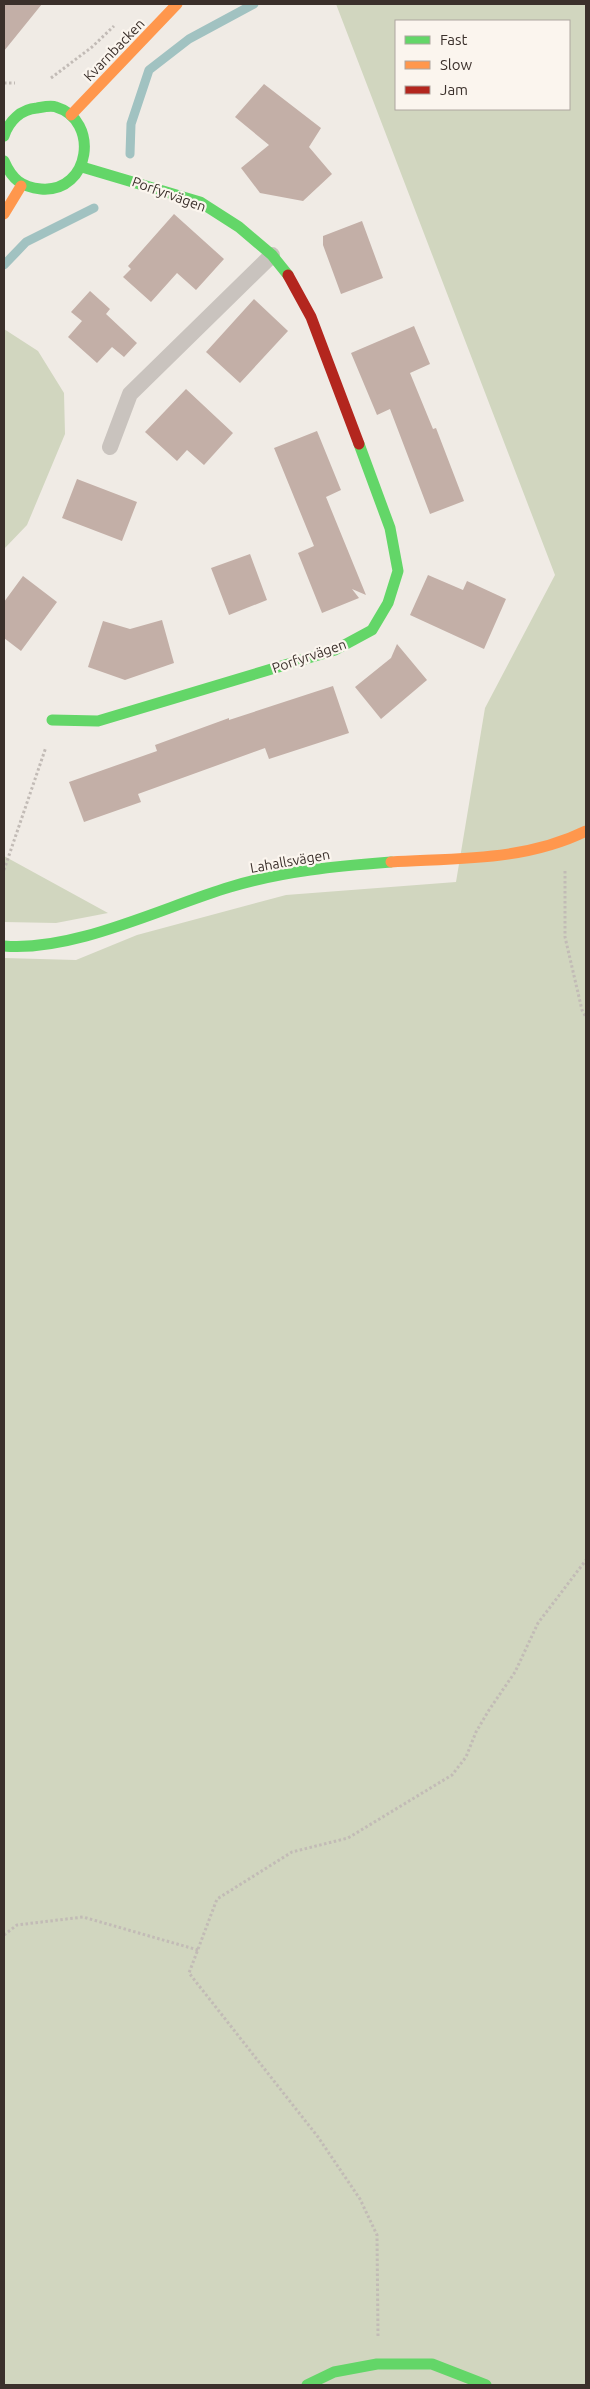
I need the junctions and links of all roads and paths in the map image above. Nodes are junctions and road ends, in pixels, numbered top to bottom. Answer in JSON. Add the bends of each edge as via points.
{"nodes":[{"id":1,"x":177,"y":4,"type":"edge"},
{"id":2,"x":118,"y":22,"type":"dead end"},
{"id":3,"x":44,"y":79,"type":"dead end"},
{"id":4,"x":4,"y":83,"type":"edge"},
{"id":5,"x":21,"y":83,"type":"dead end"},
{"id":6,"x":71,"y":116,"type":"junction"},
{"id":7,"x":4,"y":136,"type":"edge"},
{"id":8,"x":4,"y":161,"type":"edge"},
{"id":9,"x":82,"y":167,"type":"junction"},
{"id":10,"x":22,"y":186,"type":"junction"},
{"id":11,"x":4,"y":214,"type":"edge"},
{"id":12,"x":272,"y":255,"type":"junction"},
{"id":13,"x":110,"y":447,"type":"dead end"},
{"id":14,"x":52,"y":720,"type":"joint"},
{"id":15,"x":586,"y":831,"type":"edge"},
{"id":16,"x":566,"y":843,"type":"junction"},
{"id":17,"x":4,"y":870,"type":"edge"},
{"id":18,"x":4,"y":946,"type":"edge"},
{"id":19,"x":586,"y":1017,"type":"edge"},
{"id":20,"x":586,"y":1560,"type":"edge"},
{"id":21,"x":4,"y":1935,"type":"edge"},
{"id":22,"x":198,"y":1950,"type":"junction"},
{"id":23,"x":377,"y":2364,"type":"junction"},
{"id":24,"x":307,"y":2385,"type":"edge"},
{"id":25,"x":486,"y":2385,"type":"edge"}],
"edges":[{"from":1,"to":6,"type":"street","name":"Kvarnbacken"},
{"from":2,"to":3,"type":"path","via":[[58,73]]},
{"from":4,"to":5,"type":"path"},
{"from":6,"to":7,"type":"street","via":[[54,107],[34,107],[17,116]]},
{"from":6,"to":9,"type":"street","via":[[84,135],[86,151]]},
{"from":8,"to":10,"type":"street"},
{"from":9,"to":10,"type":"street","via":[[72,180],[58,188],[43,190]]},
{"from":9,"to":12,"type":"street","name":"Porfyrvägen","via":[[200,202],[239,227]]},
{"from":10,"to":11,"type":"street"},
{"from":12,"to":13,"type":"lane","via":[[130,394]]},
{"from":12,"to":14,"type":"street","name":"Porfyrvägen","via":[[289,276],[311,317],[390,528],[398,571],[388,603],[372,630],[335,650],[98,721]]},
{"from":14,"to":17,"type":"path","via":[[46,747]]},
{"from":15,"to":16,"type":"street","name":"Lahallsvägen"},
{"from":16,"to":18,"type":"street","name":"Lahallsvägen","via":[[504,856],[310,870],[273,876],[207,894],[68,941],[44,946]]},
{"from":16,"to":19,"type":"path","via":[[565,937]]},
{"from":20,"to":22,"type":"path","via":[[538,1623],[515,1672],[476,1732],[466,1757],[452,1775],[348,1838],[292,1852],[218,1899]]},
{"from":21,"to":22,"type":"path","via":[[18,1925],[83,1918]]},
{"from":22,"to":23,"type":"path","via":[[190,1973],[318,2136],[360,2199],[377,2235]]},
{"from":23,"to":24,"type":"street","via":[[334,2372]]},
{"from":23,"to":25,"type":"street","via":[[432,2364]]}]}
